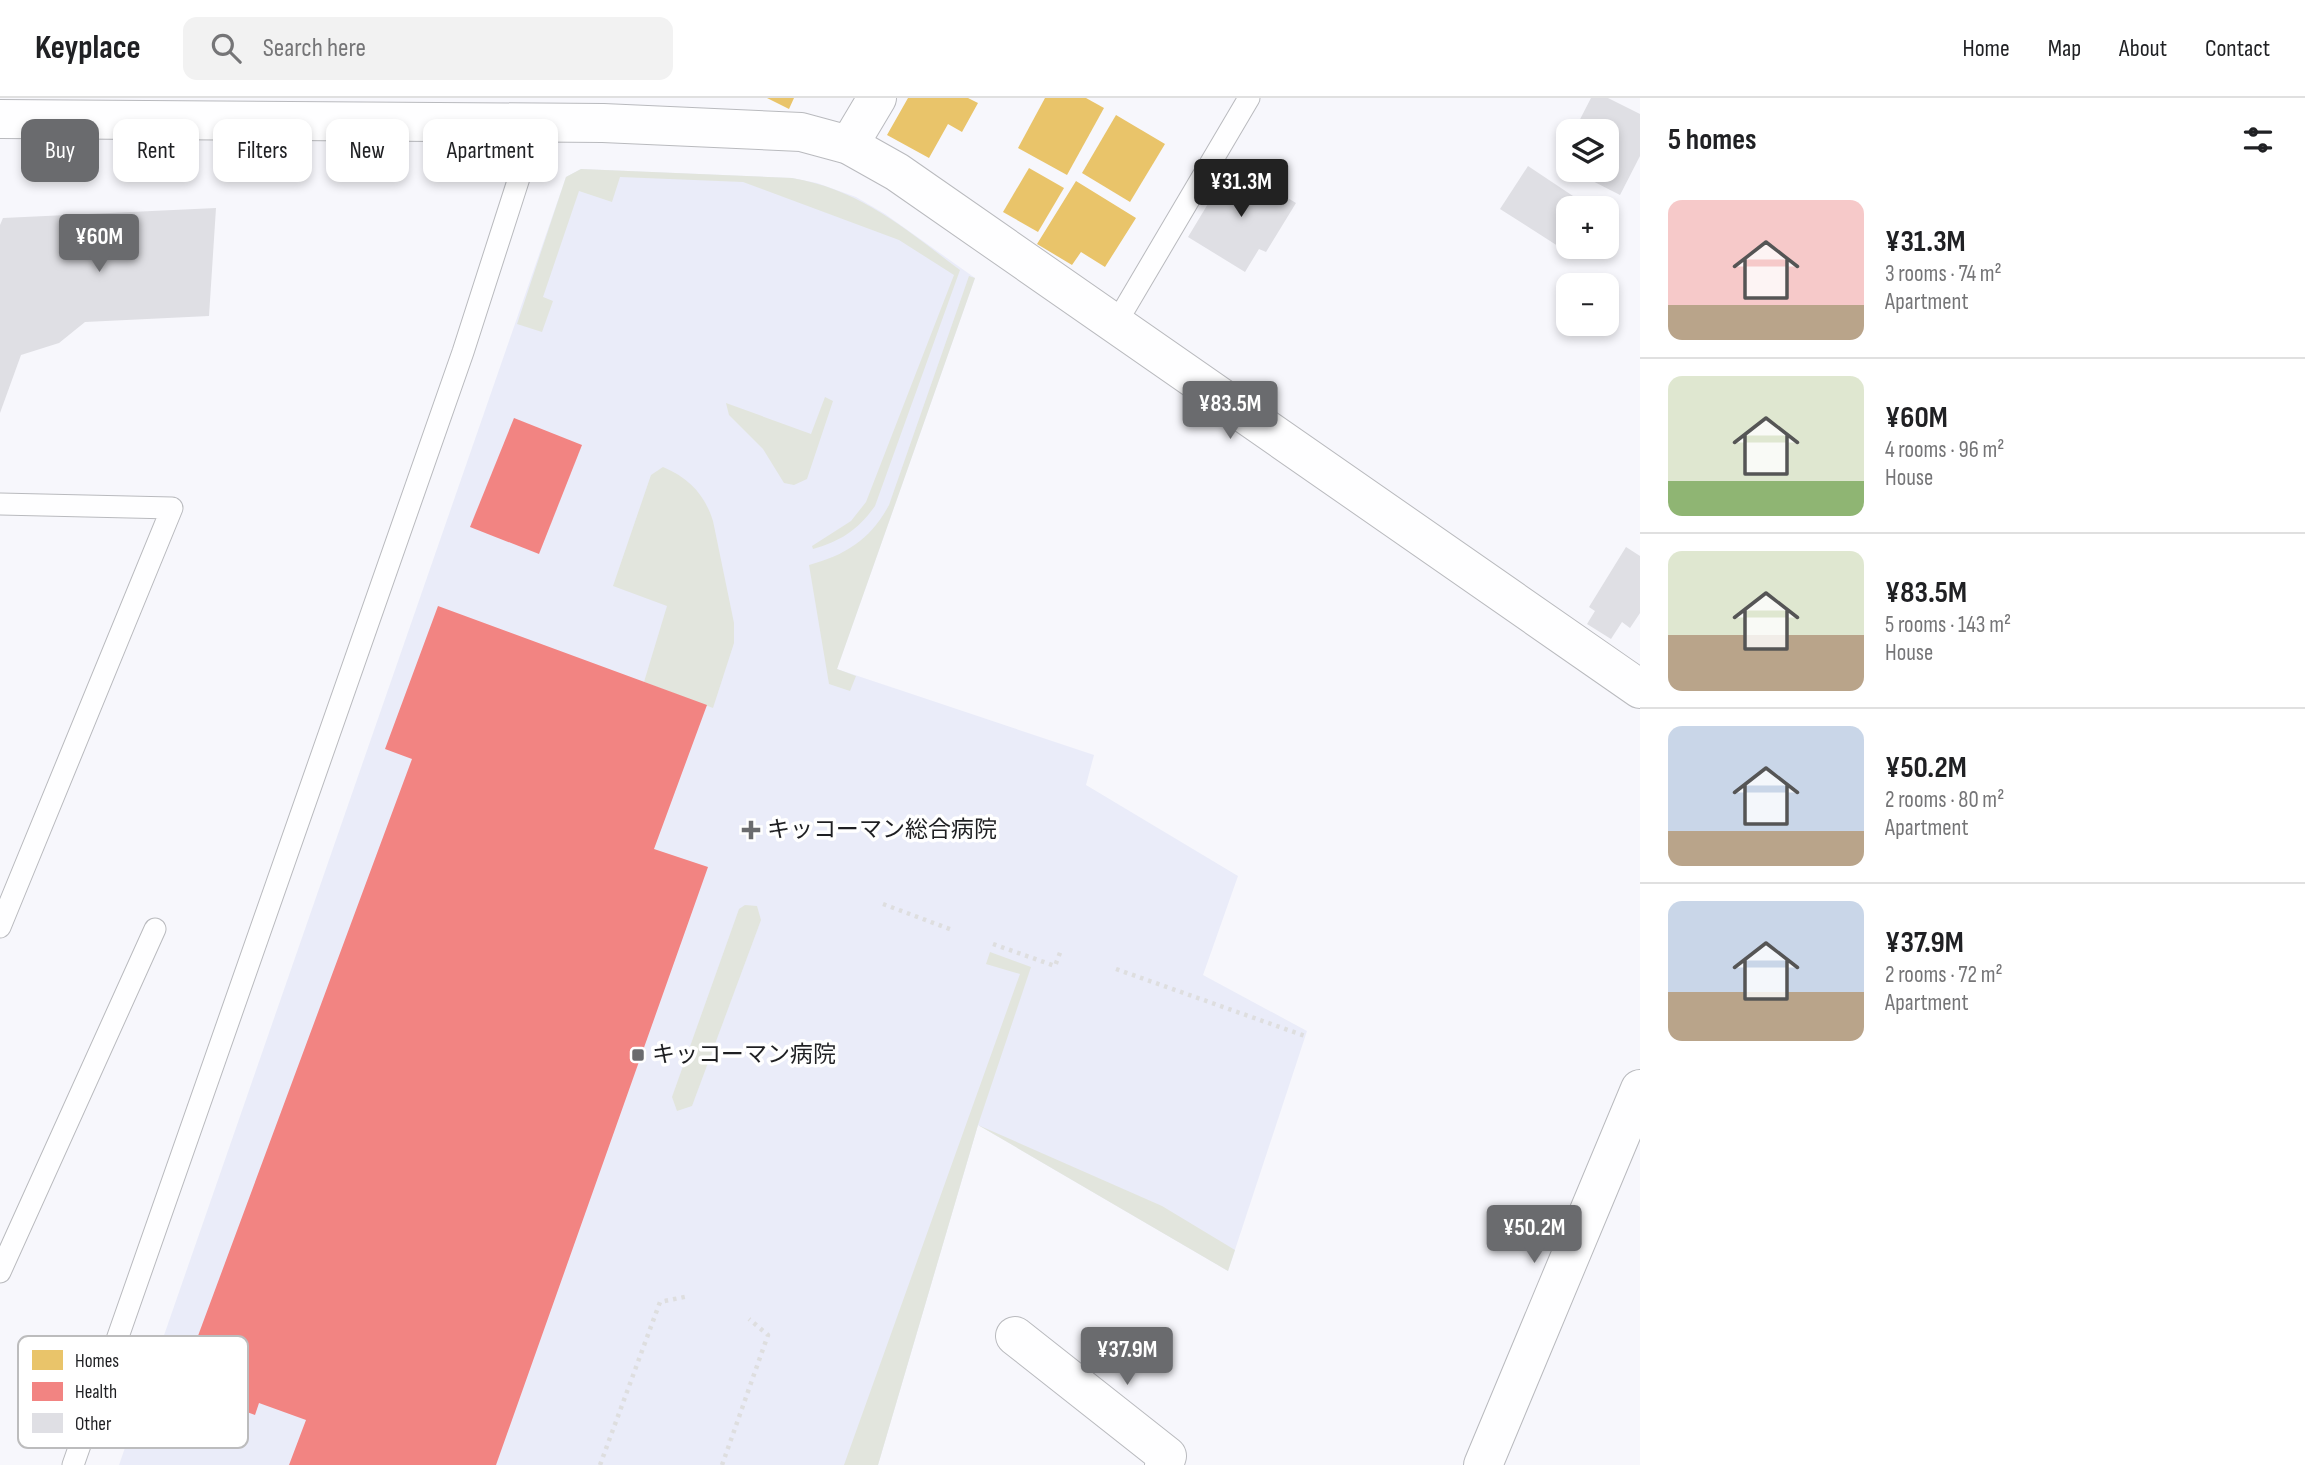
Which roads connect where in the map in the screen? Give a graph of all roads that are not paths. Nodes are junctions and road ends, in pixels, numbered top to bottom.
1 (877, 98) edge
2 (1249, 98) edge
3 (324, 109) edge
4 (609, 110) edge
5 (488, 119) edge
6 (555, 119) edge
7 (1, 122) edge
8 (849, 145) junction
9 (518, 182) edge
10 (1115, 325) junction
11 (0, 504) edge
12 (1640, 689) edge
13 (0, 927) edge
14 (155, 929) dead end
15 (1640, 1089) edge
16 (0, 1272) edge
17 (118, 1336) edge
18 (1014, 1336) dead end
19 (79, 1448) edge
20 (73, 1465) edge
21 (1164, 1465) edge
22 (1483, 1465) edge

1 - 8 street
2 - 10 lane
3 - 5 street
3 - 7 street
4 - 6 street
4 - 8 street
8 - 10 street
9 - 17 lane
10 - 12 street
11 - 13 lane
14 - 16 lane
15 - 22 street
18 - 21 street
19 - 20 lane

